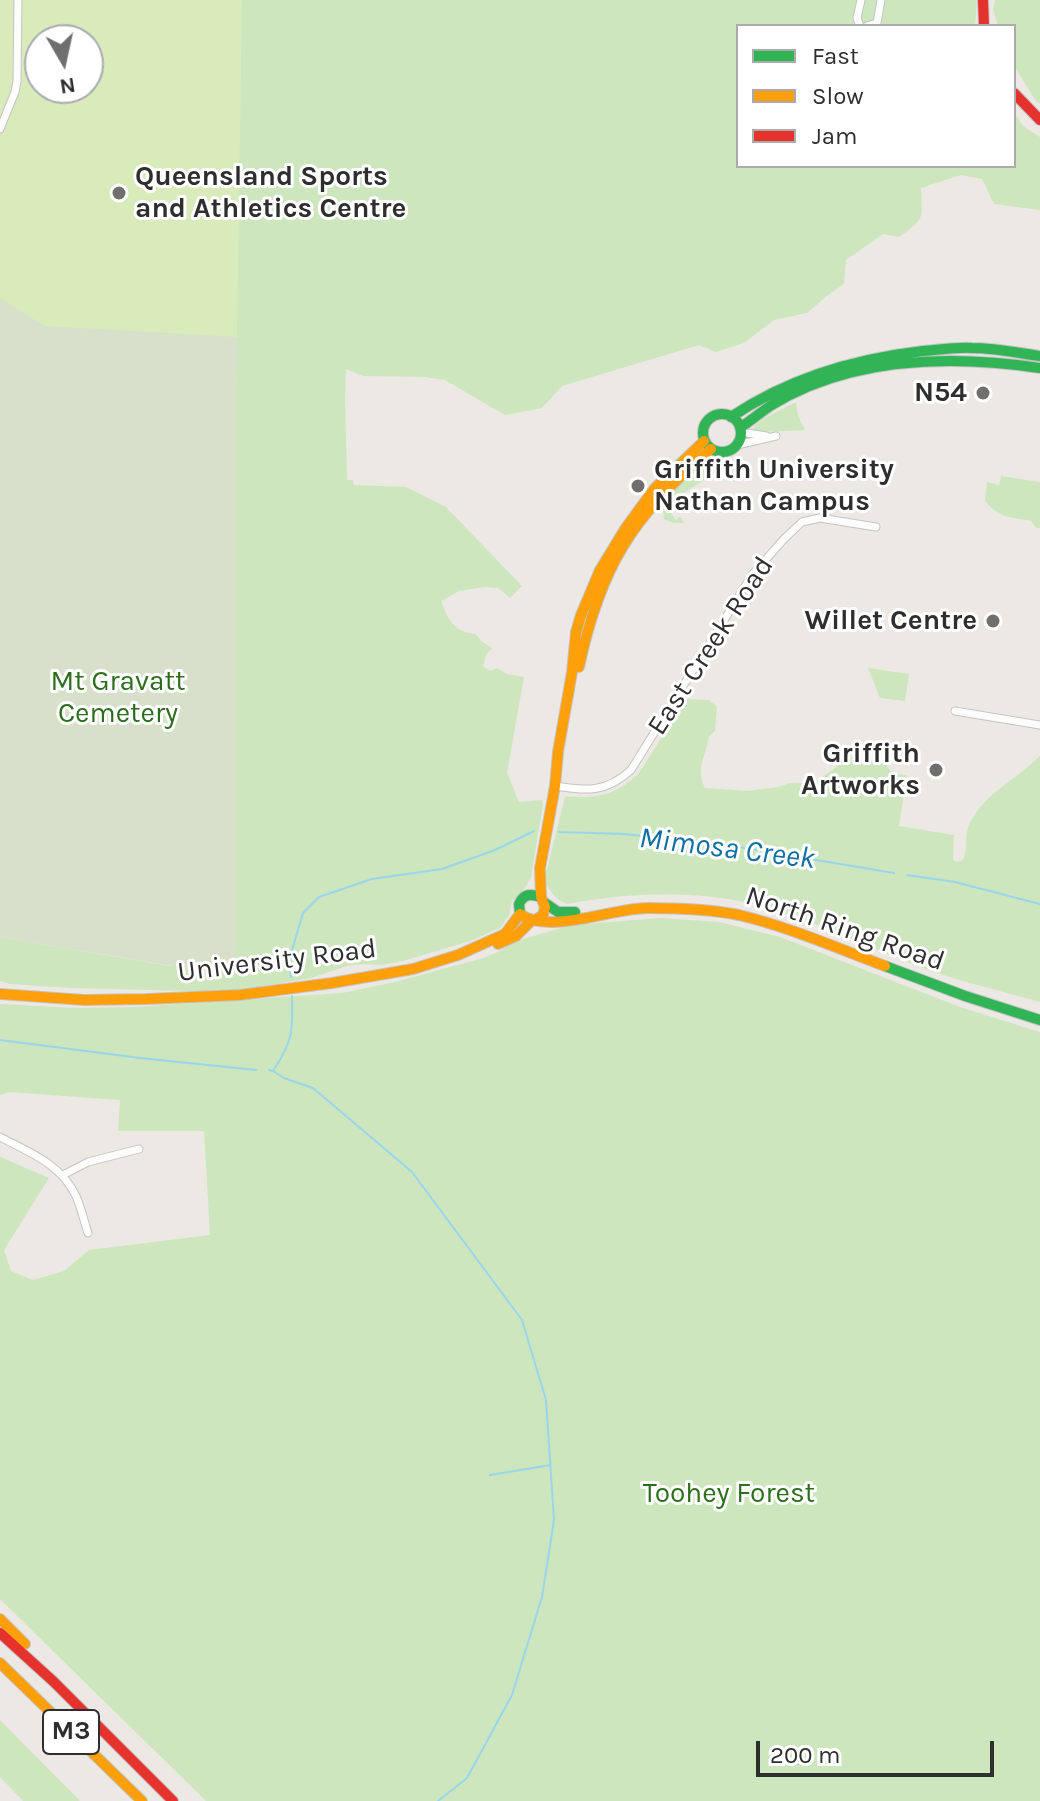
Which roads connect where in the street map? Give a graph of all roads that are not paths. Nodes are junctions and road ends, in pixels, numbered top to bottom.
1 (18, 0) edge
2 (861, 0) edge
3 (881, 0) edge
4 (983, 0) edge
5 (859, 24) edge
6 (876, 24) edge
7 (984, 24) edge
8 (1016, 95) edge
9 (1040, 120) edge
10 (0, 129) edge
11 (1040, 356) edge
12 (1040, 368) edge
13 (731, 417) junction
14 (740, 430) junction
15 (708, 445) junction
16 (737, 445) junction
17 (876, 527) dead end
18 (955, 711) dead end
19 (1040, 725) edge
20 (555, 786) junction
21 (540, 868) junction
22 (527, 895) junction
23 (543, 900) junction
24 (520, 914) junction
25 (533, 920) junction
26 (458, 955) junction
27 (0, 992) edge
28 (1040, 1012) edge
29 (1040, 1020) edge
30 (0, 1137) edge
31 (139, 1149) dead end
32 (63, 1175) junction
33 (88, 1233) dead end
34 (0, 1619) edge
35 (0, 1633) edge
36 (0, 1663) edge
37 (54, 1682) junction
38 (142, 1801) edge
39 (173, 1801) edge

1 - 10 street
2 - 5 street
3 - 6 street
4 - 7 main road
8 - 9 main road
11 - 13 main road
12 - 14 main road
13 - 14 main road
13 - 15 main road
14 - 16 main road
14 - 16 street
15 - 16 main road
15 - 20 main road
15 - 20 main road
17 - 20 street, East Creek Road
18 - 19 street
20 - 21 main road
21 - 22 main road
21 - 23 main road
22 - 23 main road
22 - 24 main road
23 - 25 main road
23 - 28 main road, North Ring Road
24 - 25 main road
24 - 26 main road, University Road
25 - 26 main road
25 - 29 main road, North Ring Road
26 - 27 main road, University Road
30 - 32 street
31 - 32 street
32 - 33 street
34 - 37 main road
35 - 37 main road, M3
36 - 38 main road, M3
37 - 39 main road, M3

